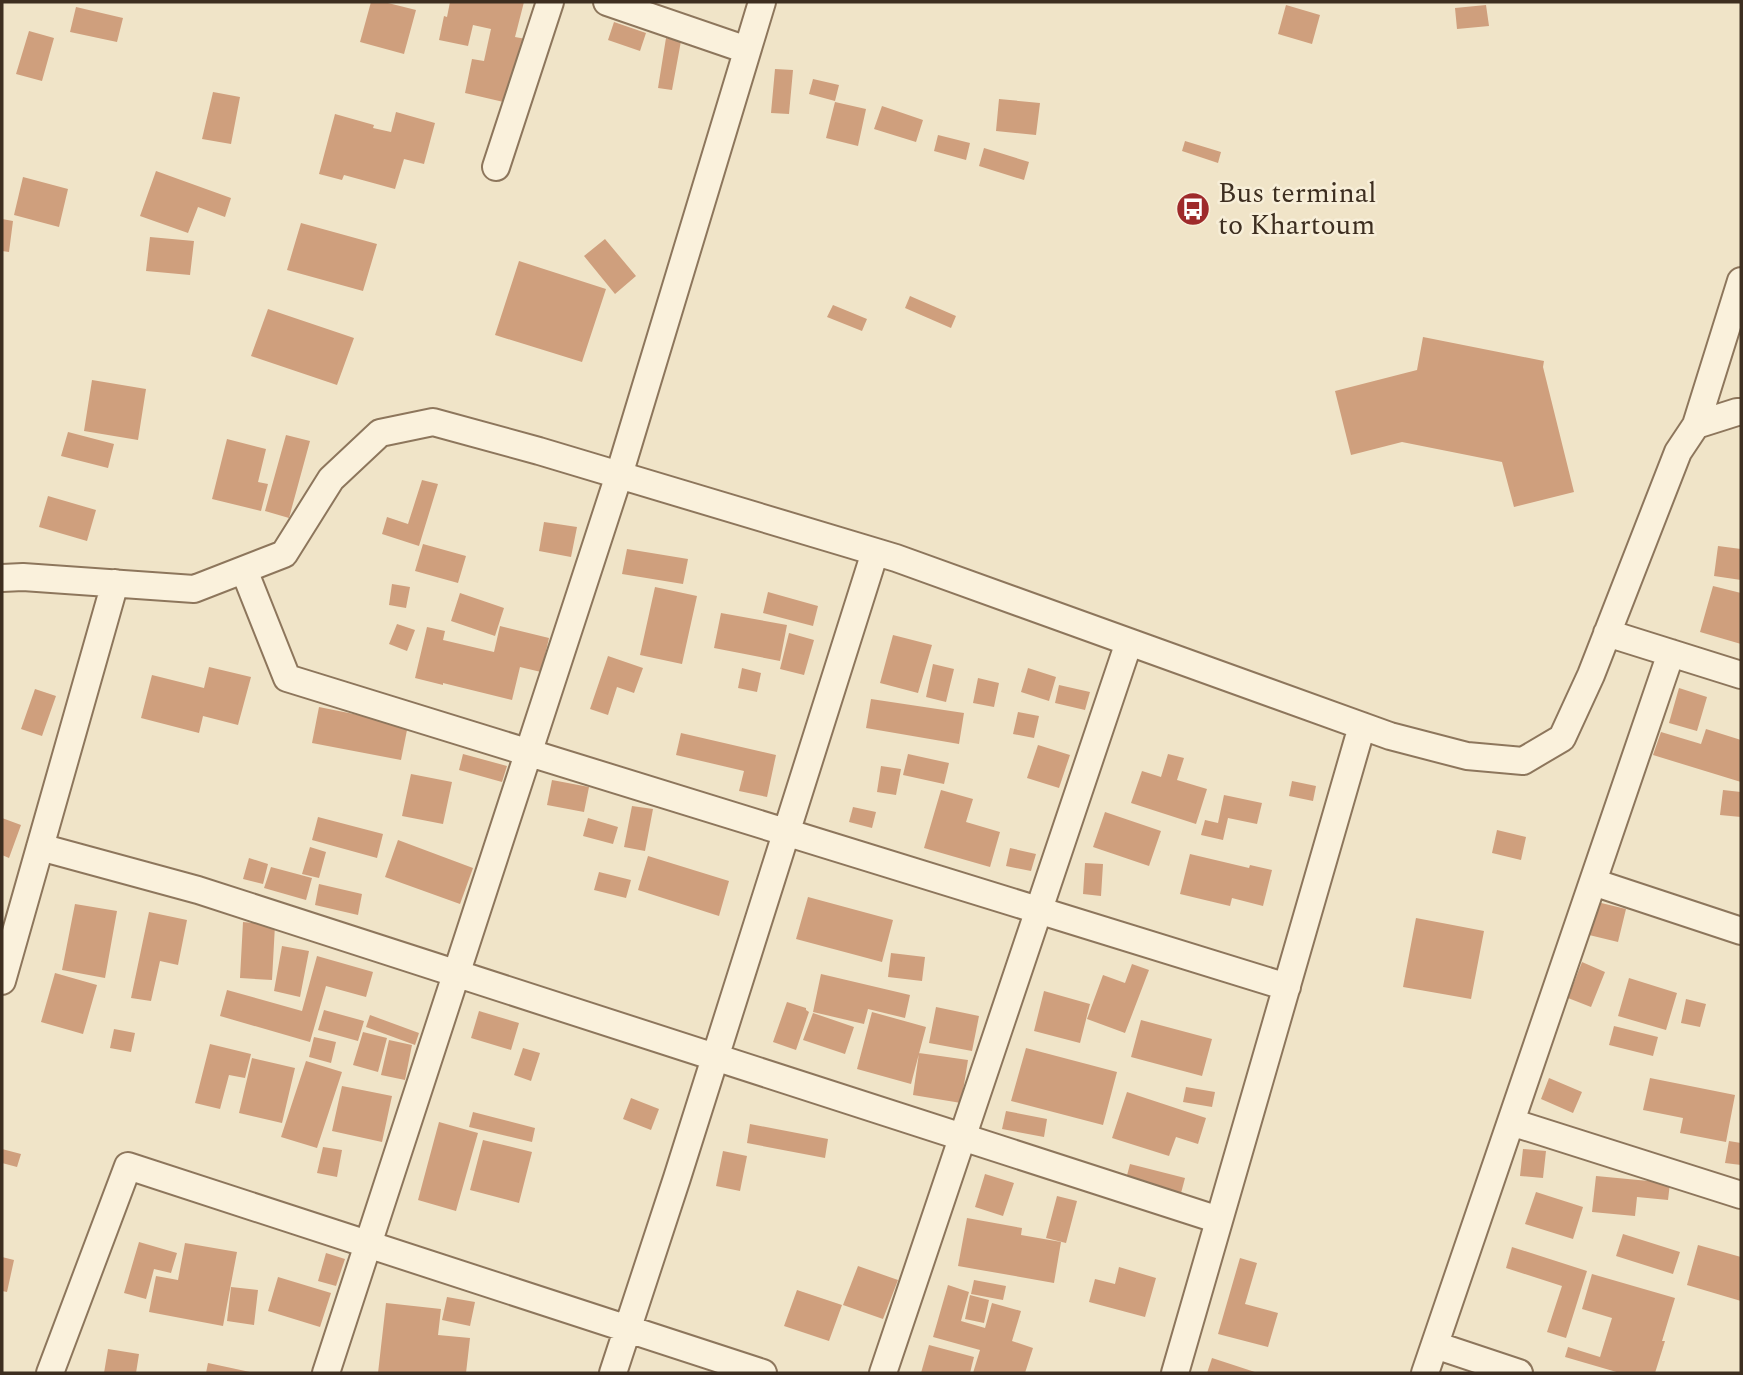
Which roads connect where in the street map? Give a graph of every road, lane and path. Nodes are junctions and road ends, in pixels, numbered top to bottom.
1 (550, 2) edge
2 (607, 2) edge
3 (762, 2) edge
4 (747, 50) junction
5 (496, 167) dead end
6 (1741, 281) edge
7 (1741, 412) edge
8 (1696, 425) junction
9 (619, 475) junction
10 (875, 552) junction
11 (244, 570) junction
12 (2, 578) edge
13 (115, 583) junction
14 (1607, 633) junction
15 (1129, 642) junction
16 (1671, 653) junction
17 (1741, 675) edge
18 (1362, 726) junction
19 (528, 753) junction
20 (786, 832) junction
21 (40, 847) junction
22 (1593, 882) junction
23 (1039, 910) junction
24 (1741, 931) edge
25 (456, 974) junction
26 (2, 981) edge
27 (1287, 987) junction
28 (715, 1056) junction
29 (1511, 1122) junction
30 (963, 1137) junction
31 (1741, 1195) edge
32 (1219, 1220) junction
33 (369, 1244) junction
34 (628, 1329) junction
35 (1435, 1345) junction
36 (50, 1373) edge
37 (326, 1373) edge
38 (613, 1373) edge
39 (763, 1373) edge
40 (883, 1373) edge
41 (1175, 1373) edge
42 (1425, 1373) edge
43 (1519, 1373) edge

1 - 5 street
2 - 4 street
3 - 4 street
4 - 9 street
6 - 8 street
7 - 8 street
8 - 14 street
9 - 10 street
9 - 11 street
9 - 19 street
10 - 15 street
10 - 20 street
11 - 13 street
11 - 19 street
12 - 13 street
13 - 21 street
14 - 16 street
14 - 18 street
15 - 18 street
15 - 23 street
16 - 17 street
16 - 22 street
18 - 27 street
19 - 20 street
19 - 25 street
20 - 23 street
20 - 28 street
21 - 25 street
21 - 26 street
22 - 24 street
22 - 29 street
23 - 27 street
23 - 30 street
25 - 28 street
25 - 33 street
27 - 32 street
28 - 30 street
28 - 34 street
29 - 31 street
29 - 35 street
30 - 32 street
30 - 40 street
32 - 41 street
33 - 34 street
33 - 36 street
33 - 37 street
34 - 38 street
34 - 39 street
35 - 42 street
35 - 43 street

